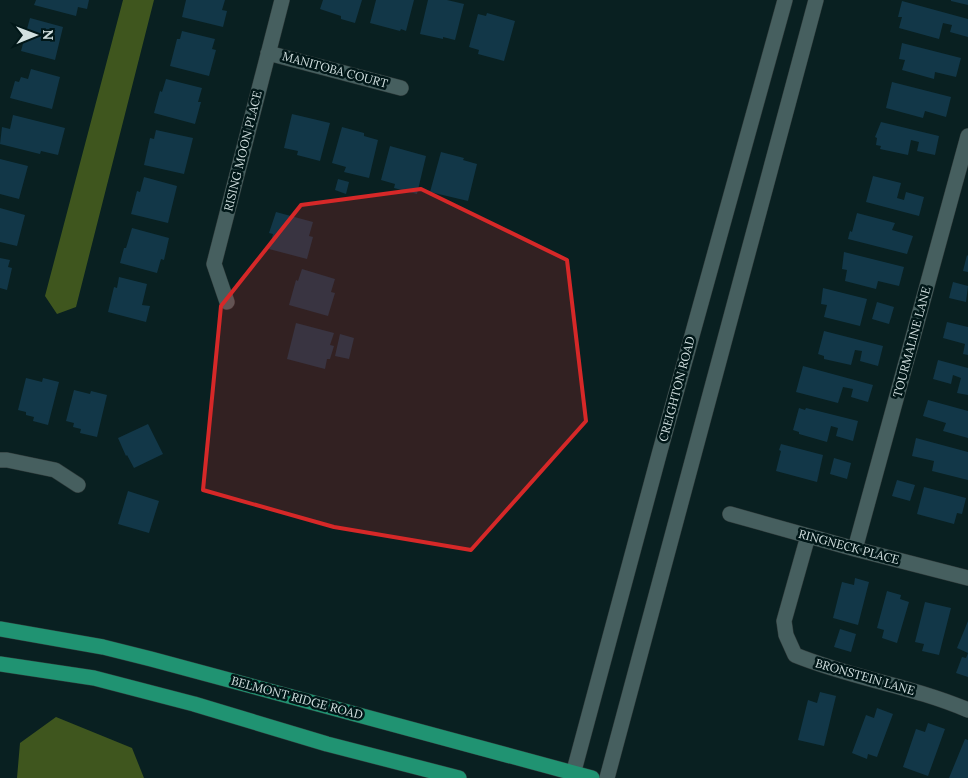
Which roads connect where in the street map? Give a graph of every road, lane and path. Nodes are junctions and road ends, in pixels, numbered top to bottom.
1 (282, 0) edge
2 (785, 0) edge
3 (816, 0) edge
4 (268, 53) junction
5 (401, 88) dead end
6 (968, 136) edge
7 (226, 302) dead end
8 (0, 460) edge
9 (78, 485) dead end
10 (730, 514) dead end
11 (808, 536) junction
12 (855, 549) junction
13 (968, 578) edge
14 (0, 629) edge
15 (0, 664) edge
16 (968, 710) edge
17 (573, 776) edge
18 (459, 778) edge
19 (592, 778) edge
20 (607, 778) edge

1 - 4 street, RISING MOON PLACE
2 - 17 street, CREIGHTON ROAD
3 - 20 street
4 - 5 street, MANITOBA COURT
4 - 7 street, RISING MOON PLACE
6 - 12 street, TOURMALINE LANE
8 - 9 street
10 - 11 street, RINGNECK PLACE
11 - 12 street, RINGNECK PLACE
11 - 16 street, BRONSTEIN LANE
12 - 13 street, RINGNECK PLACE
14 - 17 main road, BELMONT RIDGE ROAD
15 - 18 main road
17 - 19 main road, BELMONT RIDGE ROAD

